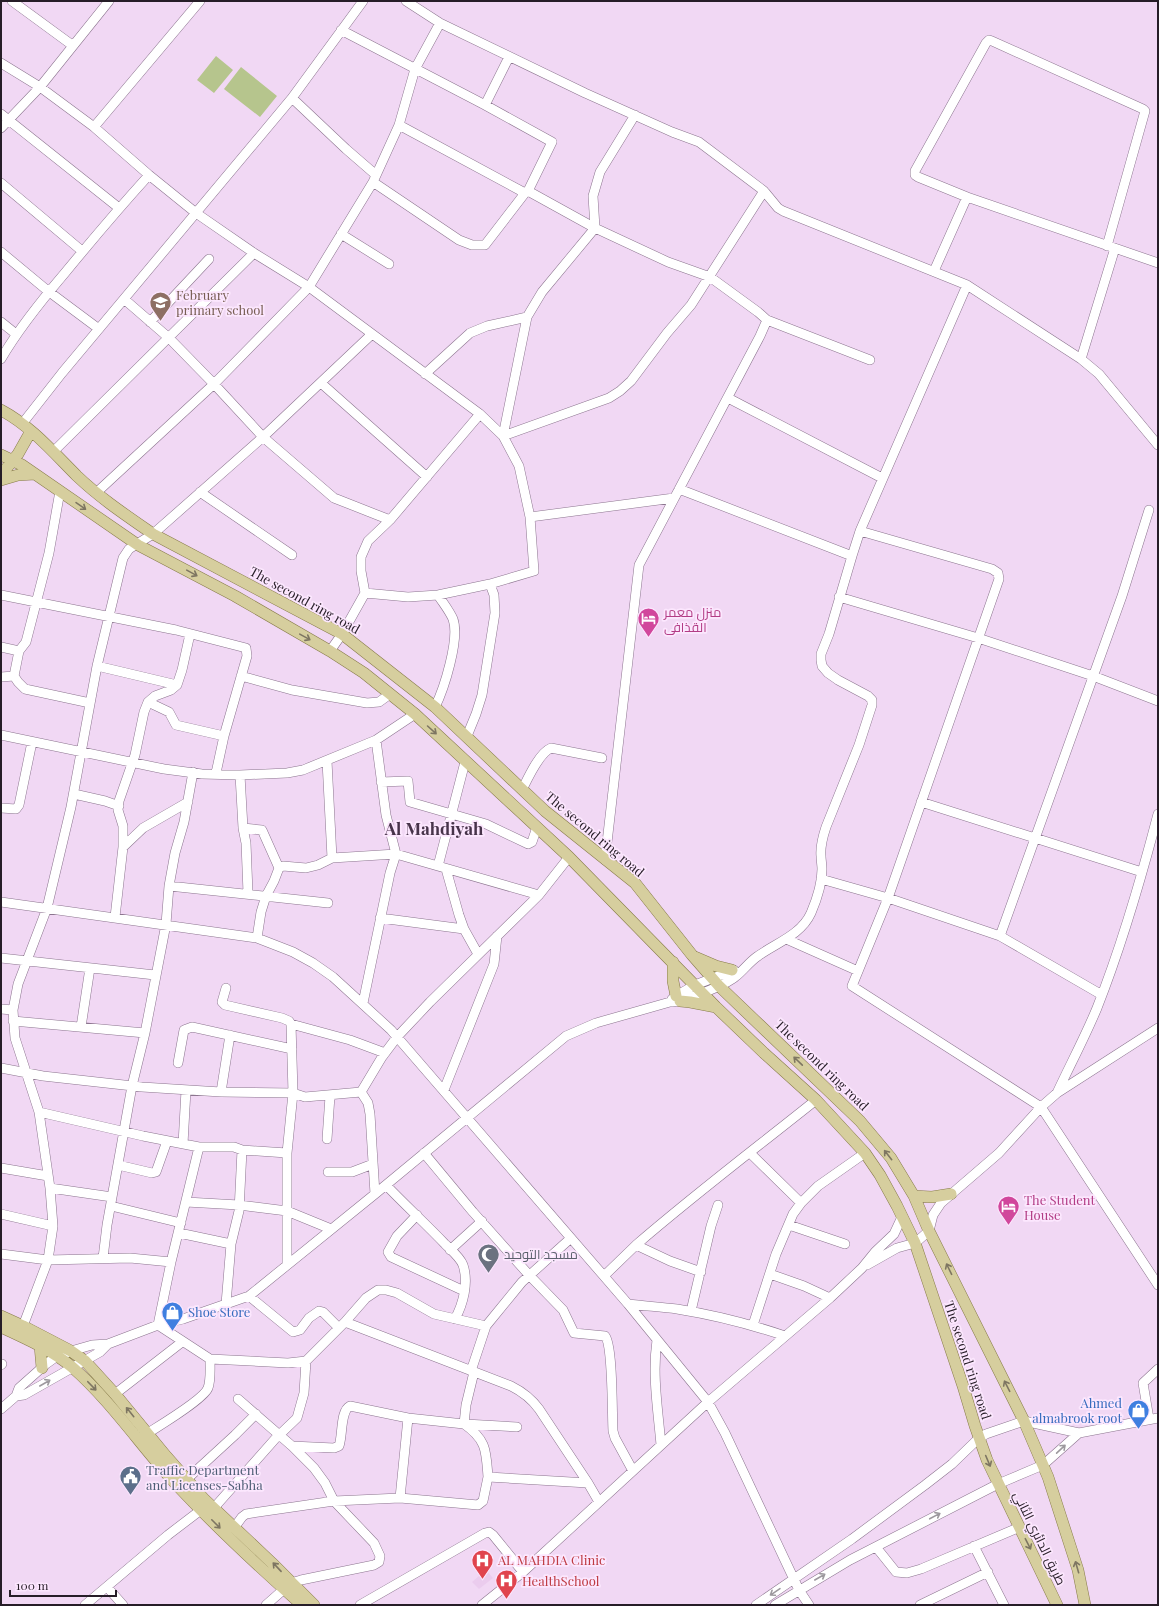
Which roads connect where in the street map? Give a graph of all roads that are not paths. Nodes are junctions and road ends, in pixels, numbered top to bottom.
1 (12, 1) edge
2 (109, 1) edge
3 (200, 1) edge
4 (363, 1) edge
5 (406, 1) edge
6 (440, 23) junction
7 (341, 30) junction
8 (72, 45) junction
9 (508, 57) junction
10 (1, 63) edge
11 (415, 69) junction
12 (40, 87) junction
13 (292, 98) junction
14 (485, 105) junction
15 (1, 114) edge
16 (635, 115) junction
17 (9, 120) junction
18 (399, 125) junction
19 (94, 127) junction
20 (1, 128) edge
21 (149, 175) junction
22 (374, 178) junction
23 (1, 183) edge
24 (764, 191) junction
25 (527, 192) junction
26 (967, 197) junction
27 (119, 208) junction
28 (196, 213) junction
29 (595, 228) junction
30 (341, 234) junction
31 (1111, 247) junction
32 (1, 252) edge
33 (82, 252) junction
34 (254, 253) junction
35 (209, 259) dead end
36 (1158, 263) edge
37 (389, 264) dead end
38 (934, 271) junction
39 (710, 277) junction
40 (967, 285) junction
41 (309, 287) junction
42 (48, 291) junction
43 (124, 299) junction
44 (527, 317) junction
45 (766, 320) junction
46 (1, 322) edge
47 (150, 322) junction
48 (99, 329) junction
49 (16, 334) junction
50 (372, 334) junction
51 (169, 338) junction
52 (1, 359) edge
53 (1081, 359) junction
54 (870, 360) dead end
55 (425, 374) junction
56 (321, 382) junction
57 (214, 384) junction
58 (728, 398) junction
59 (1, 410) edge
60 (480, 414) junction
61 (22, 424) junction
62 (31, 431) junction
63 (504, 436) junction
64 (263, 437) junction
65 (1158, 445) edge
66 (54, 451) junction
67 (1, 455) edge
68 (13, 461) junction
69 (35, 474) junction
70 (1, 475) edge
71 (427, 477) junction
72 (882, 478) junction
73 (1, 480) edge
74 (679, 489) junction
75 (60, 491) junction
76 (200, 492) junction
77 (96, 493) junction
78 (674, 498) junction
79 (1149, 510) dead end
80 (530, 516) junction
81 (390, 520) junction
82 (860, 531) junction
83 (153, 534) junction
84 (138, 545) junction
85 (292, 555) dead end
86 (852, 556) junction
87 (490, 584) junction
88 (365, 593) junction
89 (1, 595) edge
90 (438, 595) junction
91 (839, 597) junction
92 (37, 603) junction
93 (110, 617) junction
94 (190, 634) junction
95 (342, 634) junction
96 (978, 638) junction
97 (1, 647) edge
98 (19, 651) junction
99 (330, 651) junction
100 (97, 666) junction
101 (14, 676) junction
102 (241, 676) junction
103 (1093, 676) junction
104 (1, 677) edge
105 (177, 685) junction
106 (390, 694) junction
107 (1158, 701) edge
108 (148, 702) junction
109 (90, 703) junction
110 (435, 707) junction
111 (415, 714) junction
112 (1, 735) edge
113 (224, 736) junction
114 (467, 736) junction
115 (376, 740) junction
116 (32, 742) junction
117 (81, 752) junction
118 (602, 758) dead end
119 (328, 761) junction
120 (465, 762) junction
121 (132, 763) junction
122 (193, 772) junction
123 (216, 773) junction
124 (240, 775) junction
125 (381, 782) junction
126 (522, 790) junction
127 (74, 794) junction
128 (188, 802) junction
129 (921, 802) junction
130 (118, 806) junction
131 (1, 808) edge
132 (452, 814) junction
133 (1158, 814) edge
134 (537, 827) junction
135 (243, 828) junction
136 (1035, 837) junction
137 (123, 848) junction
138 (396, 854) junction
139 (332, 858) junction
140 (569, 858) junction
141 (605, 860) junction
142 (279, 868) junction
143 (442, 868) junction
144 (1142, 872) junction
145 (821, 879) junction
146 (169, 886) junction
147 (248, 893) junction
148 (539, 895) junction
149 (266, 896) junction
150 (888, 898) junction
151 (1, 902) edge
152 (328, 903) dead end
153 (47, 908) junction
154 (115, 917) junction
155 (380, 918) junction
156 (166, 924) junction
157 (464, 930) junction
158 (497, 936) junction
159 (1000, 936) junction
160 (257, 938) junction
161 (786, 939) junction
162 (478, 954) junction
163 (692, 955) junction
164 (1, 958) edge
165 (27, 960) junction
166 (673, 962) junction
167 (745, 967) junction
168 (90, 968) junction
169 (732, 970) junction
170 (858, 970) junction
171 (156, 975) junction
172 (716, 982) junction
173 (226, 988) dead end
174 (699, 988) junction
175 (1102, 995) junction
176 (675, 1000) junction
177 (363, 1004) junction
178 (716, 1007) junction
179 (1, 1008) edge
180 (13, 1010) junction
181 (13, 1021) junction
182 (291, 1024) junction
183 (81, 1027) junction
184 (1158, 1028) edge
185 (145, 1033) junction
186 (230, 1035) junction
187 (397, 1037) junction
188 (292, 1049) junction
189 (385, 1053) junction
190 (178, 1063) dead end
191 (1, 1068) edge
192 (26, 1072) junction
193 (132, 1086) junction
194 (186, 1090) junction
195 (444, 1090) junction
196 (221, 1092) junction
197 (362, 1092) junction
198 (293, 1093) junction
199 (1057, 1093) junction
200 (330, 1096) junction
201 (816, 1100) junction
202 (1041, 1107) junction
203 (39, 1112) junction
204 (468, 1117) junction
205 (125, 1132) junction
206 (327, 1139) dead end
207 (167, 1141) junction
208 (183, 1144) junction
209 (199, 1147) junction
210 (242, 1150) junction
211 (287, 1153) junction
212 (424, 1153) junction
213 (750, 1153) junction
214 (865, 1153) junction
215 (373, 1164) junction
216 (118, 1165) junction
217 (1, 1168) edge
218 (328, 1172) dead end
219 (48, 1176) junction
220 (386, 1185) junction
221 (50, 1188) junction
222 (375, 1194) junction
223 (951, 1194) junction
224 (914, 1196) junction
225 (111, 1202) junction
226 (186, 1202) junction
227 (801, 1203) junction
228 (239, 1205) junction
229 (718, 1205) dead end
230 (287, 1211) junction
231 (1, 1214) edge
232 (417, 1215) junction
233 (902, 1217) junction
234 (482, 1221) junction
235 (181, 1223) junction
236 (789, 1225) junction
237 (53, 1226) junction
238 (331, 1229) junction
239 (929, 1231) junction
240 (179, 1233) junction
241 (571, 1238) junction
242 (914, 1243) junction
243 (231, 1244) junction
244 (845, 1244) dead end
245 (636, 1245) junction
246 (450, 1250) junction
247 (1, 1254) edge
248 (103, 1258) junction
249 (48, 1260) junction
250 (171, 1262) junction
251 (287, 1265) junction
252 (862, 1268) junction
253 (701, 1272) junction
254 (770, 1274) junction
255 (529, 1275) junction
256 (604, 1276) junction
257 (1158, 1285) edge
258 (464, 1291) junction
259 (249, 1296) junction
260 (830, 1298) junction
261 (226, 1304) junction
262 (628, 1304) junction
263 (691, 1311) junction
264 (1, 1316) edge
265 (455, 1319) junction
266 (158, 1325) junction
267 (342, 1325) junction
268 (753, 1325) junction
269 (23, 1326) junction
270 (486, 1326) junction
271 (1, 1327) edge
272 (785, 1336) junction
273 (657, 1340) junction
274 (182, 1342) junction
275 (108, 1344) junction
276 (40, 1346) junction
277 (71, 1351) junction
278 (57, 1357) junction
279 (210, 1359) junction
280 (85, 1361) junction
281 (306, 1361) junction
282 (73, 1367) junction
283 (42, 1368) junction
284 (1158, 1369) edge
285 (472, 1371) junction
286 (115, 1394) junction
287 (16, 1396) junction
288 (238, 1399) dead end
289 (708, 1402) junction
290 (1, 1408) edge
291 (256, 1414) junction
292 (408, 1418) junction
293 (1154, 1419) edge
294 (1024, 1421) junction
295 (464, 1424) junction
296 (517, 1428) dead end
297 (1079, 1433) junction
298 (148, 1434) junction
299 (279, 1435) junction
300 (979, 1438) junction
301 (661, 1445) junction
302 (292, 1446) junction
303 (1043, 1465) junction
304 (633, 1470) junction
305 (488, 1477) junction
306 (187, 1479) junction
307 (588, 1482) junction
308 (998, 1484) junction
309 (400, 1498) junction
310 (334, 1500) junction
311 (599, 1502) junction
312 (208, 1508) junction
313 (1020, 1527) junction
314 (234, 1528) junction
315 (974, 1546) junction
316 (876, 1547) junction
317 (522, 1572) junction
318 (988, 1572) junction
319 (794, 1580) junction
320 (107, 1586) junction
321 (288, 1586) junction
322 (799, 1590) junction
323 (85, 1605) edge
324 (124, 1605) edge
325 (266, 1605) edge
326 (302, 1605) edge
327 (314, 1605) edge
328 (360, 1605) edge
329 (482, 1605) edge
330 (756, 1605) edge
331 (775, 1605) edge
332 (809, 1605) edge
333 (920, 1605) edge
334 (1004, 1605) edge
335 (1056, 1605) edge
336 (1085, 1605) edge

1 - 8 street
2 - 8 street
3 - 19 street
4 - 7 street
5 - 6 street
6 - 9 street
6 - 11 street
7 - 11 street
7 - 13 street
8 - 12 street
9 - 14 street
9 - 16 street
10 - 12 street
11 - 14 street
11 - 18 street
12 - 17 street
12 - 19 street
13 - 22 street
13 - 28 street
14 - 25 street
15 - 17 street
16 - 24 street
16 - 29 street
17 - 20 street
17 - 27 street
18 - 22 street
18 - 25 street
19 - 21 street
21 - 27 street
21 - 28 street
22 - 25 street
22 - 30 street
23 - 33 street
24 - 38 street
24 - 39 street
25 - 29 street
26 - 31 street
26 - 31 street
26 - 38 street
27 - 33 street
28 - 34 street
28 - 43 street
29 - 39 street
29 - 44 street
30 - 37 street
30 - 41 street
31 - 36 street
31 - 53 street
32 - 42 street
33 - 42 street
34 - 41 street
34 - 51 street
35 - 47 street
38 - 40 street
39 - 45 street
39 - 63 street
40 - 53 street
40 - 72 street
41 - 50 street
41 - 57 street
42 - 48 street
42 - 49 street
43 - 47 street
43 - 48 street
44 - 55 street
44 - 63 street
45 - 54 street
45 - 58 street
46 - 49 street
47 - 51 street
48 - 61 street
49 - 52 street
50 - 55 street
50 - 56 street
51 - 57 street
51 - 66 street
53 - 65 street
55 - 60 street
56 - 64 street
56 - 71 street
57 - 64 street
57 - 77 street
58 - 72 street
58 - 74 street
59 - 61 main road, The second ring road
60 - 63 street
60 - 71 street
61 - 62 main road, The second ring road
62 - 66 main road, The second ring road
62 - 68 main road
63 - 80 street
64 - 76 street
64 - 81 street
66 - 77 main road, The second ring road
67 - 68 main road, The second ring road
68 - 69 main road, The second ring road
68 - 70 main road
69 - 73 main road
69 - 75 main road, The second ring road
71 - 81 street
72 - 82 street
74 - 78 street
74 - 86 street
75 -> 84 main road, The second ring road
75 - 92 street
76 - 83 street
76 - 85 street
77 - 83 main road, The second ring road
78 - 80 street
78 - 141 street
79 - 103 street
80 - 87 street
81 - 88 street
82 - 86 street
82 - 96 street
83 - 84 street
83 - 95 main road, The second ring road
84 - 93 street
84 -> 99 main road, The second ring road
86 - 91 street
87 - 90 street
87 - 114 street
88 - 90 street
88 - 95 street
89 - 92 street
90 - 110 street
91 - 96 street
91 - 145 street
92 - 93 street
92 - 98 street
93 - 94 street
93 - 100 street
94 - 102 street
94 - 105 street
95 - 99 street
95 - 110 main road, The second ring road
96 - 103 street
96 - 129 street
97 - 98 street
98 - 101 street
99 - 106 main road, The second ring road
100 - 105 street
100 - 109 street
101 - 104 street
101 - 109 street
102 - 106 street
102 - 113 street
103 - 107 street
103 - 136 street
105 - 108 street
106 - 111 main road, The second ring road
108 - 113 street
108 - 121 street
109 - 117 street
110 - 114 main road, The second ring road
111 - 115 street
111 -> 120 main road, The second ring road
112 - 116 street
113 - 123 street
114 - 126 main road, The second ring road
115 - 119 street
115 - 125 street
116 - 117 street
116 - 131 street
117 - 121 street
117 - 127 street
118 - 126 street
119 - 124 street
119 - 139 street
120 - 132 street
120 - 134 main road, The second ring road
121 - 122 street
121 - 130 street
122 - 123 street
122 - 128 street
123 - 124 street
124 - 135 street
125 - 132 street
125 - 138 street
126 - 141 main road, The second ring road
127 - 130 street
127 - 153 street
128 - 137 street
128 - 146 street
129 - 136 street
129 - 150 street
130 - 137 street
132 - 134 street
132 - 143 street
133 - 144 street
134 - 140 main road, The second ring road
135 - 142 street
135 - 147 street
136 - 144 street
136 - 159 street
137 - 154 street
138 - 139 street
138 - 143 street
138 - 155 street
139 - 142 street
140 - 148 street
140 - 166 main road, The second ring road
141 - 163 main road, The second ring road
142 - 149 street
143 - 148 street
143 - 157 street
144 - 175 street
145 - 150 street
145 - 161 street
146 - 147 street
146 - 156 street
147 - 149 street
148 - 158 street
149 - 152 street
149 - 160 street
150 - 159 street
150 - 170 street
151 - 153 street
153 - 154 street
153 - 165 street
154 - 156 street
155 - 157 street
155 - 177 street
156 - 160 street
156 - 171 street
157 - 162 street
158 - 162 street
158 - 195 street
159 - 175 street
160 - 177 street
161 - 167 street
161 - 170 street
162 - 187 street
163 - 169 main road
163 - 172 main road, The second ring road
164 - 165 street
165 - 168 street
165 - 180 street
166 - 174 main road, The second ring road
166 - 176 main road
167 - 169 street
167 - 172 street
168 - 171 street
168 - 183 street
169 - 172 street
170 - 202 street
171 - 185 street
172 - 174 street
224 -> 172 main road, The second ring road
173 - 182 street
174 - 176 street
174 - 178 main road, The second ring road
175 - 199 street
176 - 178 main road
176 - 204 street
177 - 187 street
178 - 201 main road, The second ring road
179 - 180 street
180 - 181 street
181 - 183 street
181 - 192 street
182 - 188 street
182 - 189 street
183 - 185 street
184 - 199 street
185 - 193 street
186 - 188 street
186 - 190 street
186 - 196 street
187 - 189 street
187 - 195 street
188 - 198 street
189 - 197 street
191 - 192 street
192 - 193 street
192 - 203 street
193 - 194 street
193 - 205 street
194 - 196 street
194 - 208 street
195 - 204 street
196 - 198 street
197 - 200 street
197 - 215 street
198 - 200 street
198 - 211 street
199 - 202 street
200 - 206 street
201 - 213 street
201 - 214 main road, The second ring road
202 - 223 street
202 - 257 street
203 - 205 street
203 - 219 street
204 - 212 street
204 - 241 street
205 - 207 street
205 - 216 street
207 - 208 street
207 - 216 street
208 - 209 street
209 - 210 street
209 - 226 street
210 - 211 street
210 - 228 street
211 - 230 street
212 - 220 street
212 - 234 street
213 - 227 street
213 - 245 street
214 - 227 street
214 - 233 main road, The second ring road
215 - 218 street
215 - 222 street
216 - 225 street
217 - 219 street
219 - 221 street
220 - 222 street
220 - 232 street
221 - 225 street
221 - 237 street
222 - 238 street
223 - 224 main road
223 - 239 street
224 - 239 main road, The second ring road
225 - 235 street
225 - 248 street
226 - 228 street
226 - 235 street
227 - 236 street
228 - 230 street
228 - 243 street
229 - 253 street
230 - 238 street
230 - 251 street
231 - 237 street
232 - 246 street
232 - 258 street
233 - 242 main road, The second ring road
233 - 252 street
234 - 246 street
234 - 255 street
235 - 240 street
236 - 244 street
236 - 254 street
237 - 249 street
238 - 251 street
239 - 242 street
294 -> 239 main road, The second ring road
240 - 243 street
240 - 250 street
241 - 255 street
241 - 256 street
242 - 252 street
242 - 300 main road, The second ring road
243 - 261 street
245 - 253 street
245 - 256 street
246 - 258 street
247 - 249 street
248 - 249 street
248 - 250 street
249 - 269 street
250 - 266 street
251 - 259 street
252 - 260 street
253 - 263 street
254 - 260 street
254 - 268 street
255 - 270 street
255 - 304 street
256 - 262 street
258 - 265 street
259 - 261 street
259 - 267 street
260 - 272 street
261 - 266 street
262 - 263 street
262 - 273 street
263 - 268 street
264 - 269 main road
265 - 267 street
265 - 270 street
266 - 274 street
266 - 275 street
267 - 281 street
267 - 285 street
268 - 272 street
269 - 277 main road
270 - 285 street
271 - 276 main road
272 - 289 street
273 - 289 street
273 - 301 street
274 - 279 street
274 - 286 street
275 - 277 street
275 - 280 street
276 - 278 main road
276 - 283 main road
277 - 278 street
277 - 280 main road
278 - 282 main road
278 - 283 street
279 - 281 street
279 - 298 street
280 - 282 street
280 - 286 main road
281 - 299 street
287 -> 282 street
282 -> 312 main road
283 - 287 street
284 - 293 street
285 - 295 street
285 - 307 street
298 -> 286 main road
287 - 290 street
288 - 291 street
289 - 301 street
289 - 319 street
291 - 299 street
291 - 306 street
292 - 295 street
292 - 302 street
292 - 309 street
293 - 297 street
294 - 297 street
294 - 300 street
294 - 303 main road, The second ring road
295 - 296 street
295 - 305 street
303 -> 297 street
298 - 306 main road
299 - 302 street
299 - 312 street
300 -> 308 main road, The second ring road
300 - 319 street
301 - 304 street
302 - 310 street
303 - 308 street
336 -> 303 main road
304 - 311 street
305 - 307 street
305 - 309 street
306 - 312 main road
307 - 311 street
308 - 313 main road, طريق الدائري الثاني
316 -> 308 street
309 - 310 street
310 - 314 street
310 - 321 street
311 - 317 street
312 - 314 main road
312 - 320 street
312 -> 321 main road
313 - 315 street
313 -> 335 main road, طريق الدائري الثاني
321 -> 314 main road
315 - 316 street
315 - 318 street
322 -> 316 street
317 - 328 street
317 - 329 street
318 - 333 street
318 - 334 street
319 - 322 street
319 -> 330 street
320 - 323 street
320 - 324 street
321 - 325 street
321 - 326 main road
321 - 327 main road
322 - 331 street
322 - 332 street

